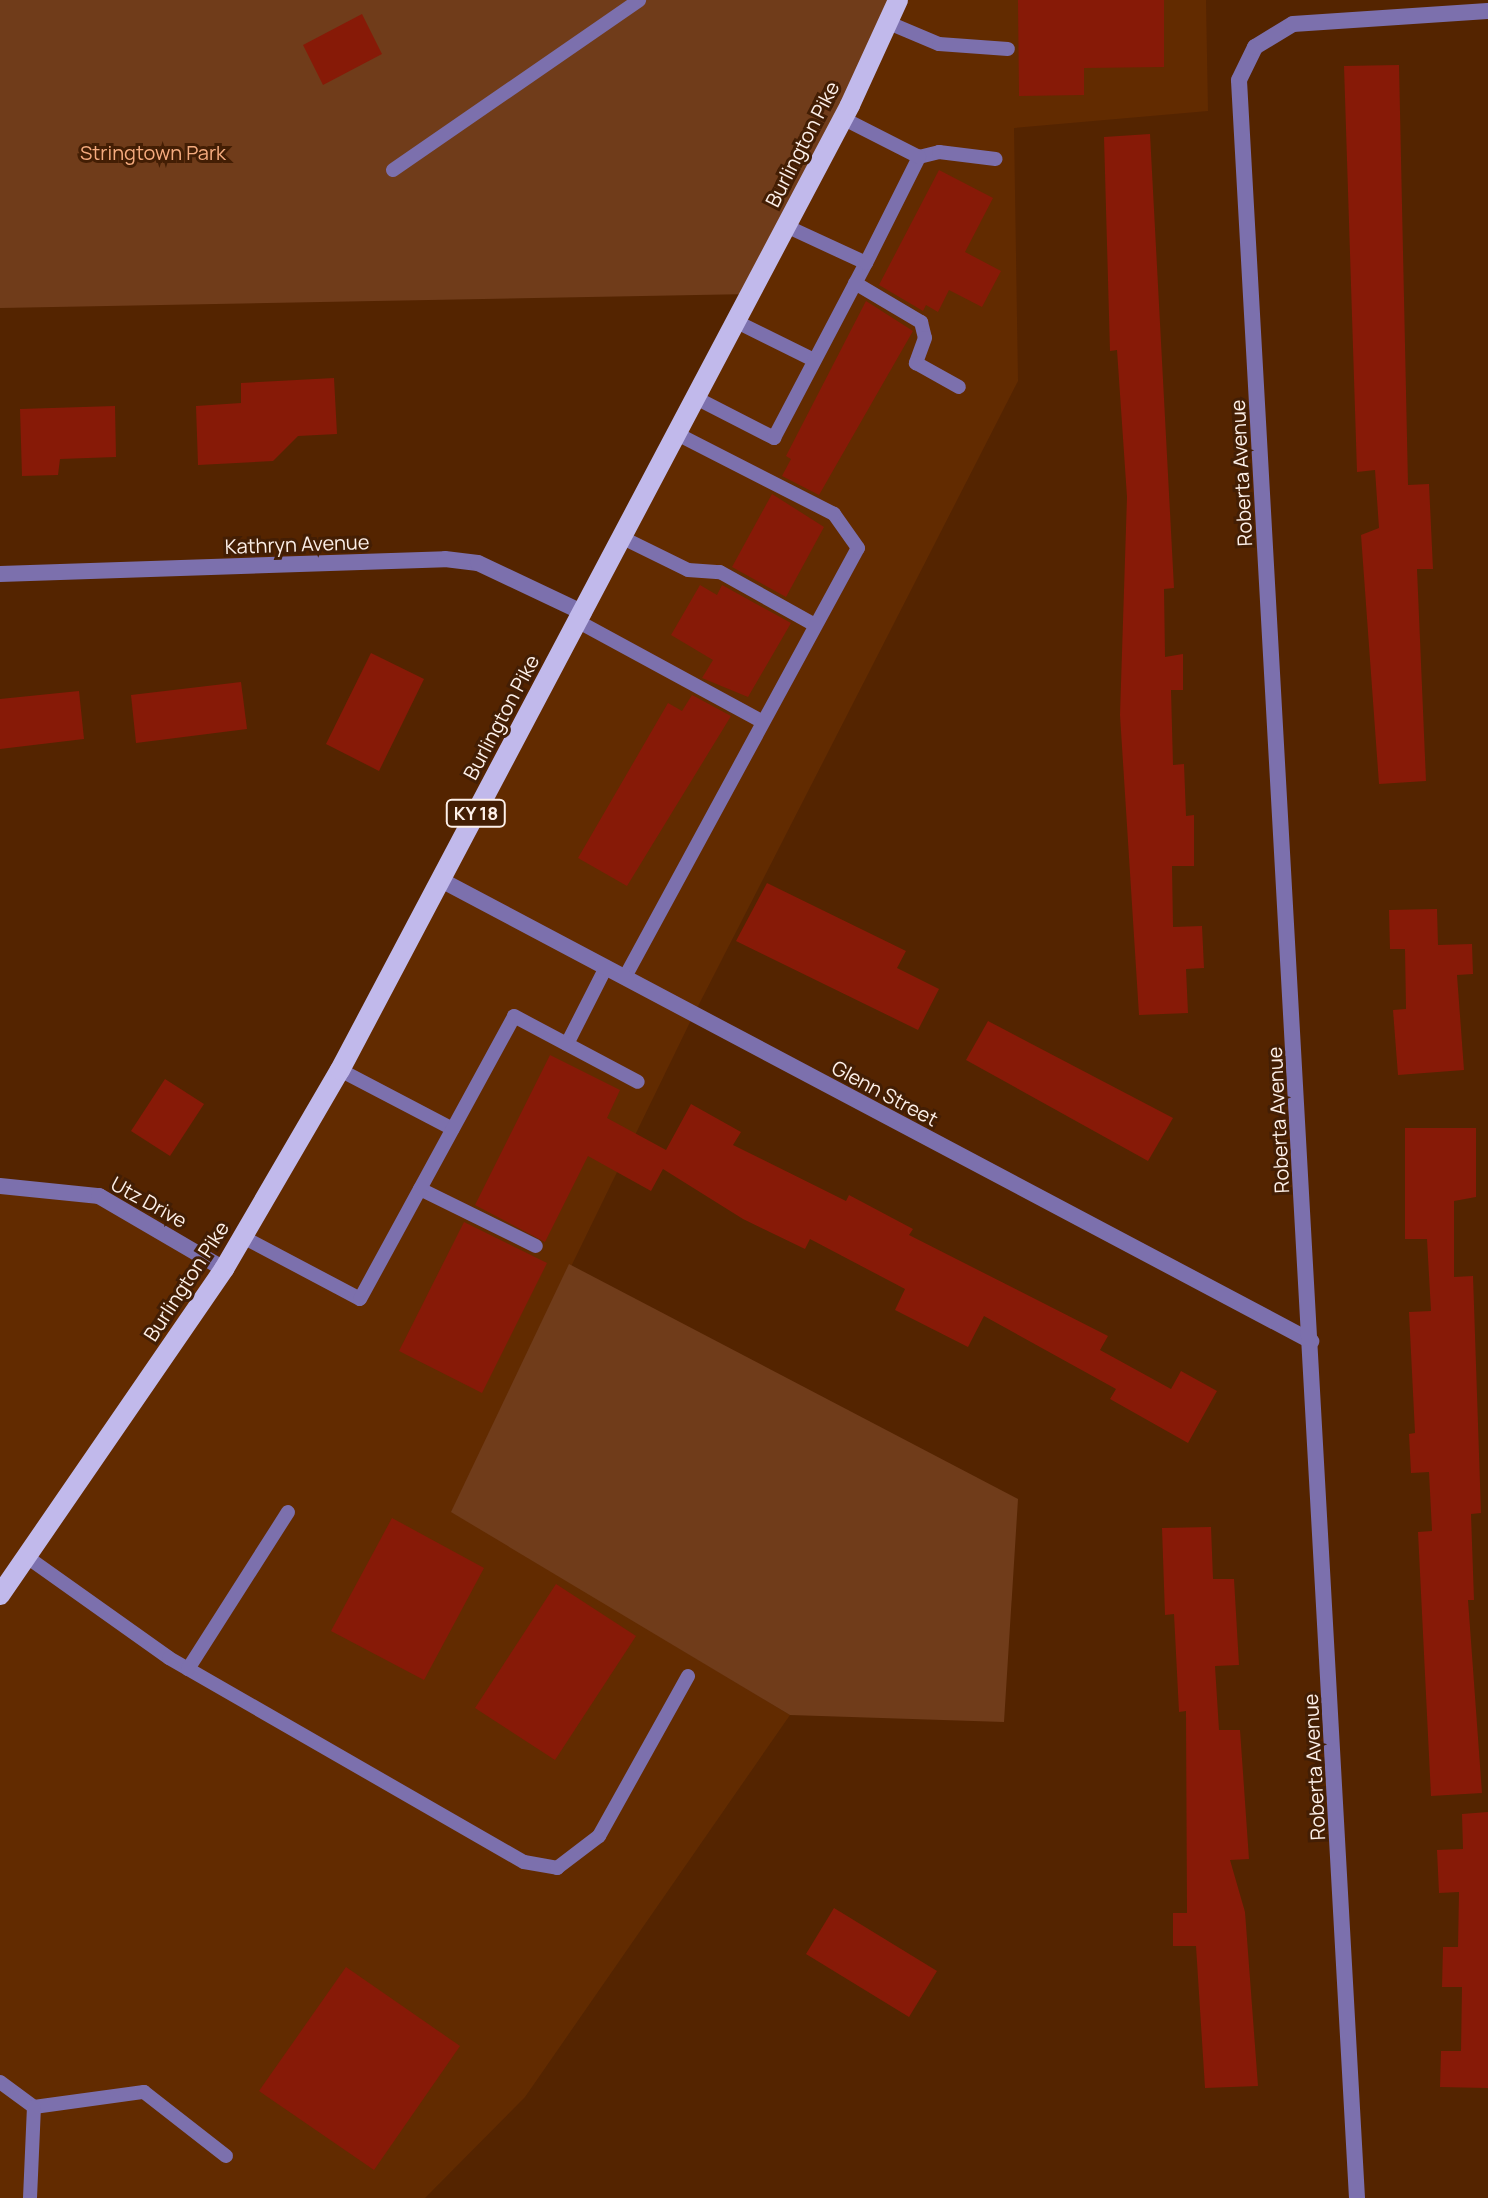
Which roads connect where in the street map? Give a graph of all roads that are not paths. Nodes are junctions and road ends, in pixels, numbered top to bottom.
1 (639, 0) edge
2 (898, 0) edge
3 (1488, 11) edge
4 (889, 23) junction
5 (1008, 49) dead end
6 (842, 118) junction
7 (919, 157) junction
8 (996, 159) dead end
9 (393, 170) dead end
10 (786, 226) junction
11 (866, 263) junction
12 (855, 283) junction
13 (737, 322) junction
14 (814, 360) junction
15 (959, 387) dead end
16 (696, 398) junction
17 (677, 434) junction
18 (623, 538) junction
19 (0, 574) edge
20 (581, 618) junction
21 (815, 625) junction
22 (763, 722) junction
23 (441, 880) junction
24 (606, 967) junction
25 (625, 977) junction
26 (567, 1044) junction
27 (340, 1070) junction
28 (638, 1082) dead end
29 (453, 1129) junction
30 (0, 1186) edge
31 (420, 1189) junction
32 (243, 1237) junction
33 (536, 1246) dead end
34 (224, 1269) junction
35 (1311, 1341) junction
36 (288, 1512) dead end
37 (27, 1557) junction
38 (0, 1595) edge
39 (188, 1669) junction
40 (688, 1676) dead end
41 (0, 2082) edge
42 (34, 2107) junction
43 (226, 2156) dead end
44 (30, 2198) edge
45 (1357, 2198) edge

1 - 9 lane
2 - 4 main road, Burlington Pike / KY 18
3 - 35 street, Roberta Avenue
4 - 5 lane
4 - 6 main road, Burlington Pike / KY 18
6 - 7 lane
6 - 10 main road, Burlington Pike / KY 18
7 - 8 lane
7 - 11 lane
10 - 11 lane
10 - 13 main road, Burlington Pike / KY 18
11 - 12 lane
12 - 14 lane
12 - 15 lane
13 - 14 lane
13 - 16 main road, Burlington Pike / KY 18
14 - 16 lane
16 - 17 main road, Burlington Pike / KY 18
17 - 18 main road, Burlington Pike / KY 18
17 - 21 lane
18 - 20 main road, Burlington Pike / KY 18
18 - 21 lane
19 - 20 street, Kathryn Avenue
20 - 22 lane
20 - 23 main road, Burlington Pike / KY 18
21 - 22 lane
22 - 25 lane
23 - 24 street, Glenn Street
23 - 27 main road, Burlington Pike / KY 18
24 - 25 street, Glenn Street
24 - 26 lane
25 - 35 street, Glenn Street
26 - 28 lane
26 - 29 lane
27 - 29 lane
27 - 32 main road, Burlington Pike / KY 18
29 - 31 lane
30 - 34 street, Utz Drive
31 - 32 lane
31 - 33 lane
32 - 34 main road, Burlington Pike / KY 18
34 - 37 main road, Burlington Pike / KY 18
35 - 45 street, Roberta Avenue
36 - 39 lane
37 - 38 main road, Burlington Pike / KY 18
37 - 39 lane
39 - 40 lane
41 - 42 lane
42 - 43 lane
42 - 44 lane

